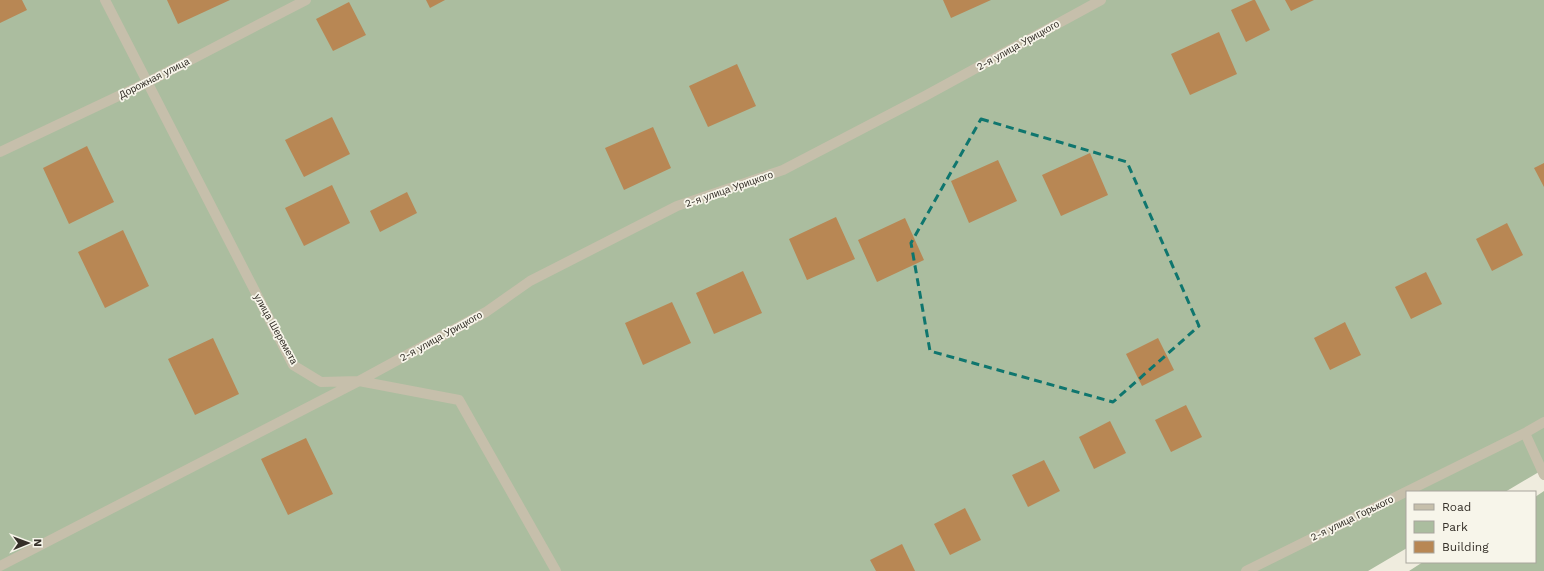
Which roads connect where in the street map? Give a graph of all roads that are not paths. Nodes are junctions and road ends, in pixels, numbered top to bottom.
1 (105, 0) edge
2 (306, 0) edge
3 (1100, 0) edge
4 (148, 82) junction
5 (0, 152) edge
6 (359, 381) junction
7 (1544, 422) edge
8 (1525, 432) junction
9 (1544, 475) edge
10 (1406, 491) edge
11 (1407, 491) edge
12 (0, 566) edge
13 (556, 571) edge
14 (1246, 571) edge

1 - 4 street, улица Шеремета
2 - 4 street, Дорожная улица
3 - 6 street, 2-я улица Урицкого
4 - 5 street, Дорожная улица
4 - 6 street, улица Шеремета
6 - 12 street
6 - 13 street
7 - 8 street, 2-я улица Горького
8 - 9 street
8 - 11 street, 2-я улица Горького
10 - 14 street, 2-я улица Горького

